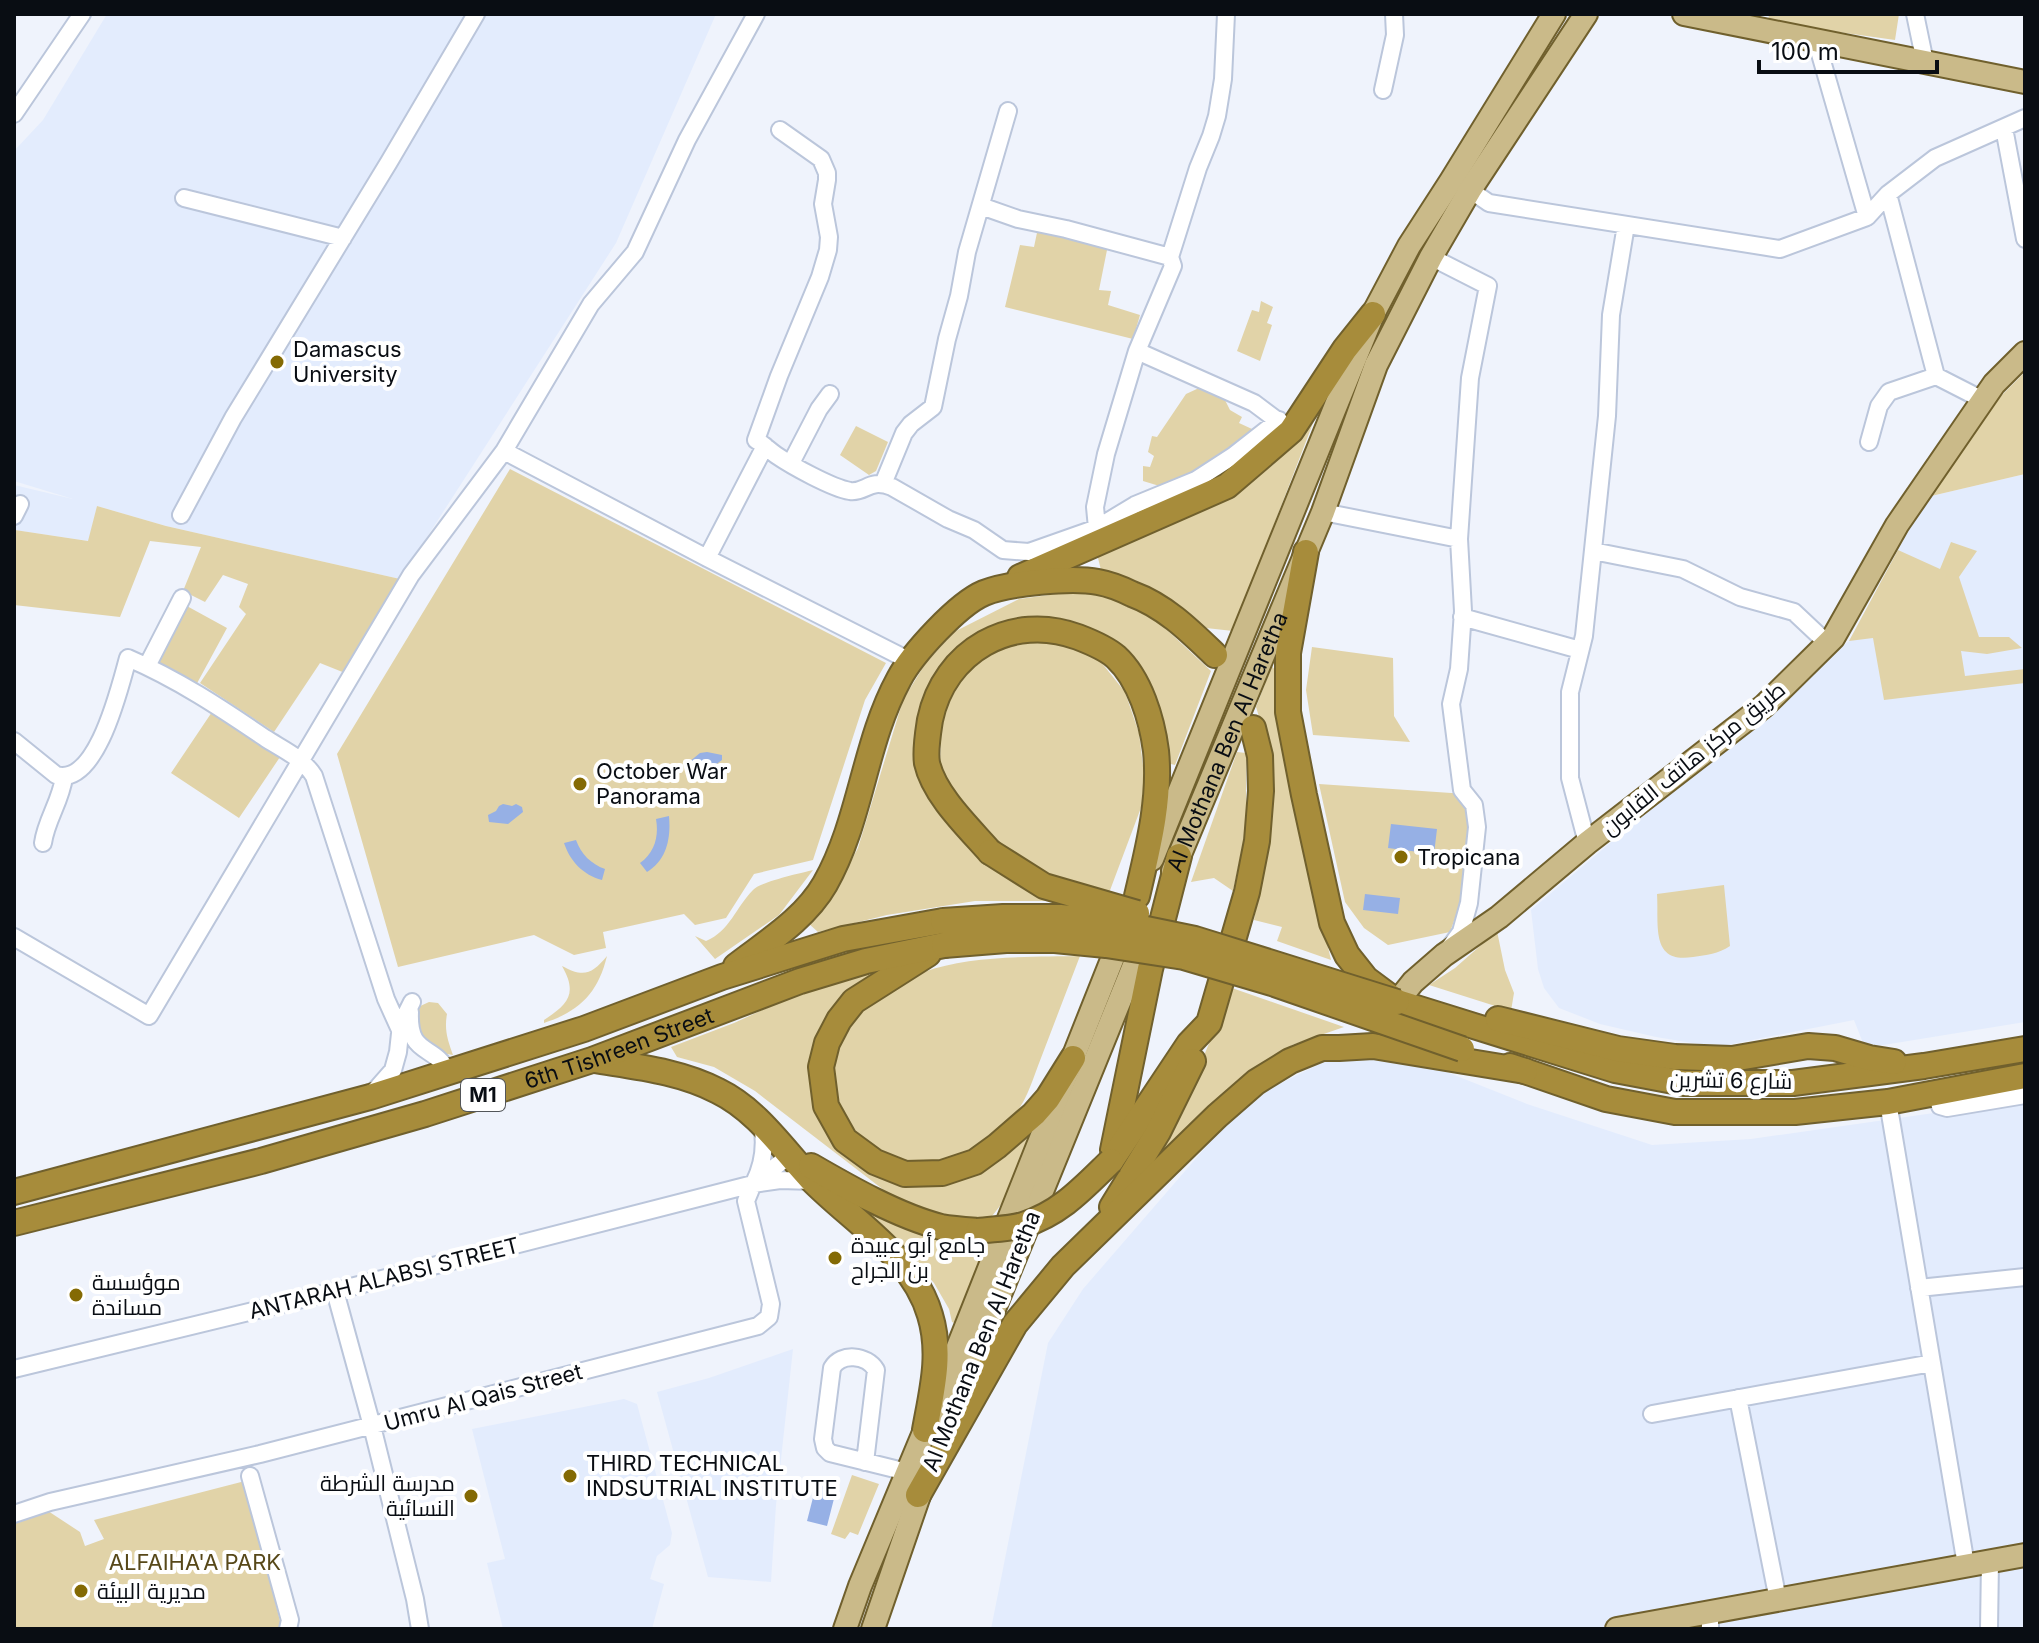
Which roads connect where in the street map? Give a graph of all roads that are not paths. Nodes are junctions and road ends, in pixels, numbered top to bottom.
1 (82, 14) edge
2 (476, 14) edge
3 (756, 14) edge
4 (1226, 14) edge
5 (1394, 14) edge
6 (1554, 14) edge
7 (1586, 14) edge
8 (1684, 14) edge
9 (1915, 14) edge
10 (1816, 40) junction
11 (1925, 62) junction
12 (2025, 82) edge
13 (1383, 90) dead end
14 (1008, 111) dead end
15 (14, 114) edge
16 (2025, 118) edge
17 (2004, 128) junction
18 (780, 130) dead end
19 (1470, 190) junction
20 (1888, 194) junction
21 (184, 198) dead end
22 (981, 206) junction
23 (1867, 217) junction
24 (1626, 225) junction
25 (343, 238) junction
26 (2025, 239) edge
27 (1170, 257) junction
28 (1431, 257) junction
29 (1373, 314) junction
30 (1137, 351) junction
31 (2025, 353) edge
32 (1936, 376) junction
33 (830, 394) dead end
34 (1983, 400) junction
35 (1285, 425) junction
36 (1869, 442) dead end
37 (765, 446) junction
38 (504, 451) junction
39 (791, 463) junction
40 (883, 484) junction
41 (1323, 512) junction
42 (181, 515) dead end
43 (1097, 528) junction
44 (1459, 539) junction
45 (1593, 551) junction
46 (1306, 552) junction
47 (707, 558) junction
48 (983, 593) junction
49 (182, 598) dead end
50 (1462, 617) junction
51 (1827, 643) junction
52 (1580, 650) junction
53 (1215, 655) dead end
54 (910, 661) junction
55 (147, 666) junction
56 (1253, 728) dead end
57 (14, 741) edge
58 (301, 760) junction
59 (64, 777) junction
60 (43, 843) dead end
61 (1587, 843) junction
62 (1179, 856) junction
63 (1137, 896) junction
64 (944, 933) junction
65 (14, 937) edge
66 (1444, 955) junction
67 (1282, 965) junction
68 (722, 977) junction
69 (1405, 1005) junction
70 (1209, 1023) junction
71 (400, 1030) junction
72 (2025, 1049) edge
73 (1073, 1058) junction
74 (592, 1060) junction
75 (1924, 1066) junction
76 (1525, 1071) junction
77 (448, 1072) junction
78 (2025, 1076) edge
79 (1936, 1092) junction
80 (2025, 1095) edge
81 (370, 1097) junction
82 (1888, 1102) junction
83 (761, 1123) junction
84 (789, 1152) junction
85 (1111, 1161) junction
86 (813, 1181) junction
87 (753, 1184) junction
88 (14, 1192) edge
89 (14, 1223) edge
90 (1101, 1227) junction
91 (2025, 1277) edge
92 (1919, 1288) junction
93 (335, 1291) junction
94 (1932, 1363) junction
95 (14, 1369) edge
96 (1738, 1398) junction
97 (1652, 1414) dead end
98 (372, 1426) junction
99 (925, 1430) junction
100 (865, 1462) junction
101 (907, 1472) junction
102 (250, 1476) dead end
103 (918, 1495) junction
104 (14, 1514) edge
105 (2025, 1555) edge
106 (1990, 1561) junction
107 (1966, 1565) junction
108 (1778, 1600) junction
109 (1710, 1621) edge
110 (288, 1629) edge
111 (420, 1629) edge
112 (845, 1629) edge
113 (873, 1629) edge
114 (1617, 1629) edge
115 (1989, 1629) edge

1 - 15 street
2 - 25 street
3 - 38 street
4 - 27 street
5 - 13 street
6 - 29 main road
7 - 19 main road, Al Mothana Ben Al Haretha
8 - 10 main road
9 - 11 street
10 - 11 main road
10 - 23 street
11 - 12 main road
14 - 22 street
16 - 17 street
17 - 20 street
17 - 26 street
18 - 37 street
19 - 24 street
19 - 28 main road, Al Mothana Ben Al Haretha
20 - 23 street
20 - 32 street
21 - 25 street
22 - 27 street
22 - 40 street
23 - 24 street
24 - 45 street
25 - 42 street
27 - 30 street
28 - 41 main road, Al Mothana Ben Al Haretha
28 - 44 street
29 - 35 highway
29 - 63 main road
30 - 35 street
30 - 43 street
31 - 34 main road, طريق مركز هاتف القابون
32 - 34 street
32 - 36 street
33 - 39 street
34 - 51 main road, طريق مركز هاتف القابون
35 - 43 street
35 - 48 highway
37 - 39 street
37 - 47 street
38 - 47 street
38 - 58 street
39 - 40 street
40 - 43 street
41 - 44 street
41 - 46 main road, Al Mothana Ben Al Haretha
44 - 50 street
45 - 51 street
45 - 52 street
46 - 62 main road, Al Mothana Ben Al Haretha
46 - 69 highway
47 - 54 street
48 - 53 highway
48 - 54 highway
49 - 55 street
50 - 52 street
50 - 66 street
51 - 61 main road, طريق مركز هاتف القابون
52 - 61 street
54 - 68 highway
55 - 58 street
55 - 59 street
56 - 70 highway
57 - 59 street
58 - 65 street
58 - 71 street
59 - 60 street
61 - 66 main road, طريق مركز هاتف القابون
62 - 85 highway
62 - 103 main road, Al Mothana Ben Al Haretha
63 - 67 highway, bridge
63 - 73 main road
64 - 67 highway, bridge
64 - 68 highway, 6th Tishreen Street / M1
64 - 73 highway
64 - 74 highway, 6th Tishreen Street / M1
64 - 76 highway, شارع 6 تشرين, bridge
66 - 69 main road, طريق مركز هاتف القابون
67 - 69 highway, bridge
68 - 77 highway, 6th Tishreen Street / M1
69 - 75 highway
69 - 75 highway, شارع 6 تشرين
70 - 85 highway
70 - 90 highway
71 - 77 street
71 - 81 street
72 - 75 highway, شارع 6 تشرين
73 - 99 main road
74 - 83 highway
74 - 89 highway, 6th Tishreen Street / M1
76 - 82 highway, شارع 6 تشرين
76 - 90 highway
77 - 81 highway, 6th Tishreen Street / M1
78 - 79 highway, شارع 6 تشرين
79 - 80 street
79 - 82 highway, شارع 6 تشرين
81 - 88 highway, 6th Tishreen Street / M1
82 - 92 street
83 - 84 highway
83 - 87 street
84 - 85 highway, bridge
84 - 86 highway
84 - 87 street
86 - 87 street, ANTARAH ALABSI STREET
86 - 99 highway
87 - 93 street, ANTARAH ALABSI STREET
87 - 98 street, Umru Al Qais Street
90 - 103 highway
91 - 92 street
92 - 94 street
93 - 95 street, ANTARAH ALABSI STREET
93 - 98 street
94 - 96 street
94 - 107 street
96 - 97 street
96 - 108 street
98 - 104 street, Umru Al Qais Street
98 - 111 street
99 - 101 main road
100 - 100 street
100 - 101 street
101 - 112 main road
102 - 110 street
103 - 113 main road, Al Mothana Ben Al Haretha
105 - 106 main road
106 - 107 main road
106 - 115 street
107 - 108 main road
108 - 109 main road
109 - 114 main road

